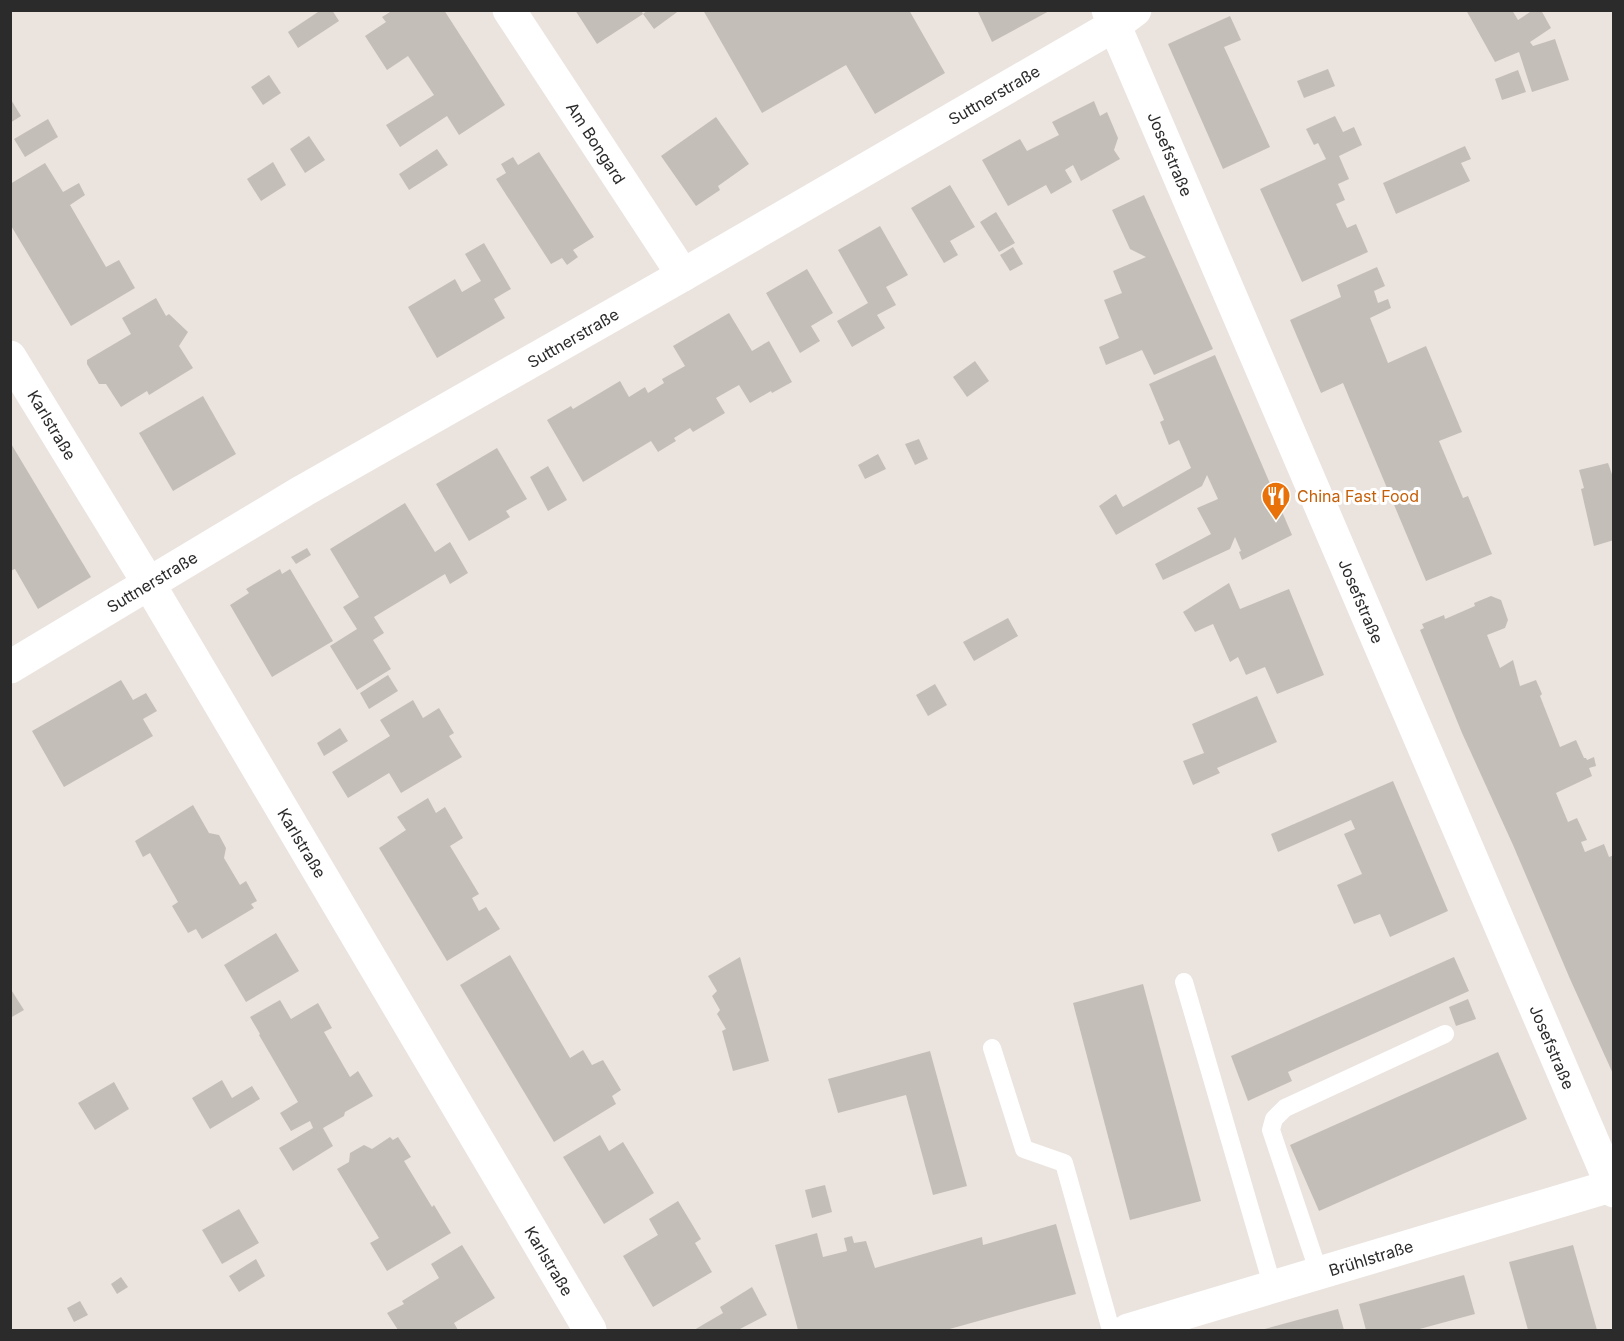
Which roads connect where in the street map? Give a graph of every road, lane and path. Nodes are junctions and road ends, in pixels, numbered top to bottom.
1 (509, 10) edge
2 (1119, 15) edge
3 (683, 275) junction
4 (10, 357) edge
5 (149, 584) junction
6 (10, 667) edge
7 (1184, 982) dead end
8 (1445, 1034) dead end
9 (992, 1048) dead end
10 (1613, 1187) edge
11 (1319, 1274) junction
12 (1272, 1288) junction
13 (590, 1330) edge
14 (1111, 1330) edge
15 (1128, 1330) edge

1 - 3 street, Am Bongard
2 - 3 street, Suttnerstraße
2 - 10 street, Josefstraße
3 - 5 street, Suttnerstraße
4 - 5 street, Karlstraße
5 - 6 street, Suttnerstraße
5 - 13 street, Karlstraße
7 - 12 lane
8 - 11 lane
9 - 14 lane
10 - 11 street, Brühlstraße
11 - 12 street, Brühlstraße
12 - 15 street, Brühlstraße

